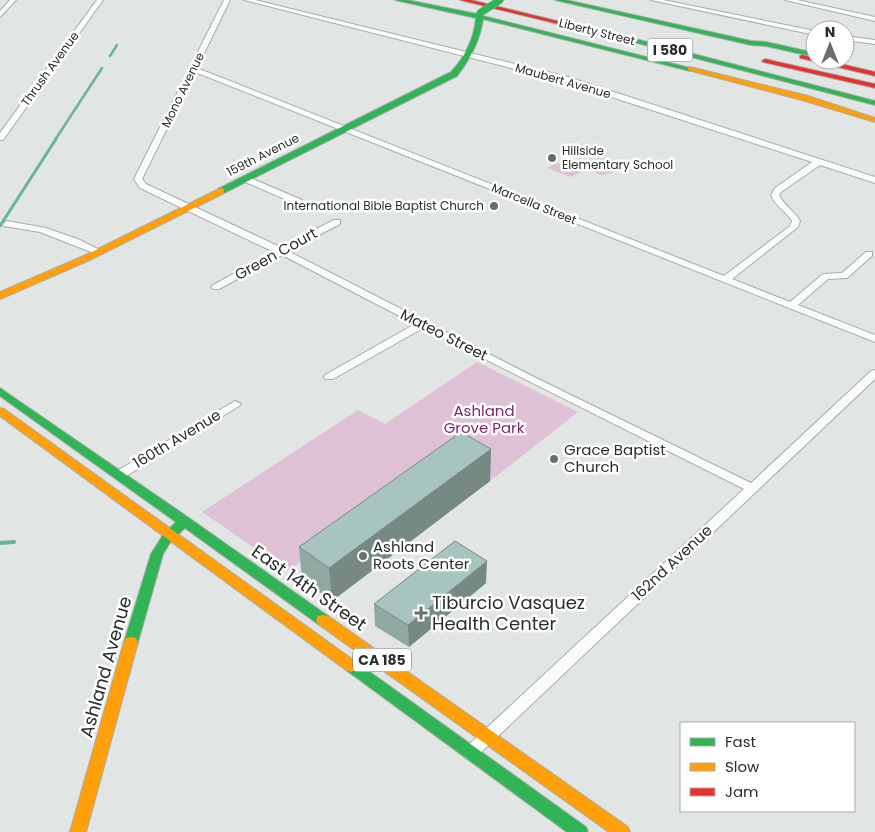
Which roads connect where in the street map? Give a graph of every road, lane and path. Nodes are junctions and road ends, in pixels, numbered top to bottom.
1 (13, 0) edge
2 (100, 0) edge
3 (227, 0) edge
4 (247, 0) edge
5 (398, 0) edge
6 (464, 0) edge
7 (501, 0) edge
8 (558, 0) edge
9 (654, 0) edge
10 (788, 0) edge
11 (582, 2) edge
12 (0, 15) edge
13 (480, 15) junction
14 (875, 19) edge
15 (805, 31) edge
16 (855, 39) edge
17 (875, 42) edge
18 (752, 43) junction
19 (718, 52) junction
20 (805, 53) edge
21 (468, 55) junction
22 (855, 64) edge
23 (875, 68) edge
24 (193, 69) junction
25 (875, 74) edge
26 (875, 86) edge
27 (875, 92) edge
28 (875, 103) edge
29 (875, 120) edge
30 (344, 129) junction
31 (0, 138) edge
32 (818, 162) junction
33 (138, 179) joint
34 (246, 179) junction
35 (875, 180) edge
36 (299, 202) dead end
37 (188, 208) junction
38 (337, 222) dead end
39 (7, 224) dead end
40 (99, 252) junction
41 (282, 252) junction
42 (869, 254) dead end
43 (724, 280) junction
44 (216, 286) dead end
45 (0, 296) edge
46 (791, 306) junction
47 (423, 324) junction
48 (875, 340) edge
49 (875, 373) edge
50 (329, 377) dead end
51 (0, 391) edge
52 (235, 404) dead end
53 (0, 411) edge
54 (119, 475) junction
55 (752, 488) junction
56 (185, 521) junction
57 (169, 534) junction
58 (488, 735) junction
59 (470, 753) junction
60 (78, 832) edge
61 (580, 832) edge
62 (622, 832) edge

1 - 12 street
2 - 31 street, Thrush Avenue
3 - 24 street, Mono Avenue
4 - 21 street, Maubert Avenue
5 - 13 main road, Liberty Street
6 - 28 main road, I 580
7 - 13 main road, bridge
7 - 19 main road, I 580
8 - 11 main road
9 - 15 street
10 - 14 street
11 - 18 main road
13 - 21 main road, 159th Avenue
13 - 29 main road, Liberty Street
16 - 17 street
18 - 20 main road
18 - 25 main road
19 - 26 main road
19 - 27 main road, I 580
21 - 30 main road, 159th Avenue
21 - 32 street, Maubert Avenue
22 - 23 main road
24 - 30 street, Marcella Street
24 - 33 street, Mono Avenue
30 - 34 main road, 159th Avenue
30 - 43 street, Marcella Street
32 - 35 street, Maubert Avenue
32 - 43 street
33 - 37 street, Mateo Street
34 - 36 street
34 - 37 main road, 159th Avenue
37 - 40 main road, 159th Avenue
37 - 41 street, Mateo Street
38 - 41 street, Green Court
39 - 40 street
40 - 45 main road, 159th Avenue
41 - 44 street, Green Court
41 - 47 street, Mateo Street
42 - 46 street
43 - 46 street, Marcella Street
46 - 48 street, Marcella Street
47 - 50 street
47 - 55 street, Mateo Street
49 - 55 street, 162nd Avenue
51 - 54 main road, East 14th Street / CA 185
52 - 54 street, 160th Avenue
53 - 57 main road, CA 185
54 - 56 main road, East 14th Street / CA 185
55 - 58 street, 162nd Avenue
56 - 57 main road, Ashland Avenue
56 - 58 main road, East 14th Street / CA 185
57 - 59 main road, CA 185
57 - 60 main road, Ashland Avenue
58 - 59 street, 162nd Avenue
58 - 62 main road, East 14th Street / CA 185
59 - 61 main road, CA 185

